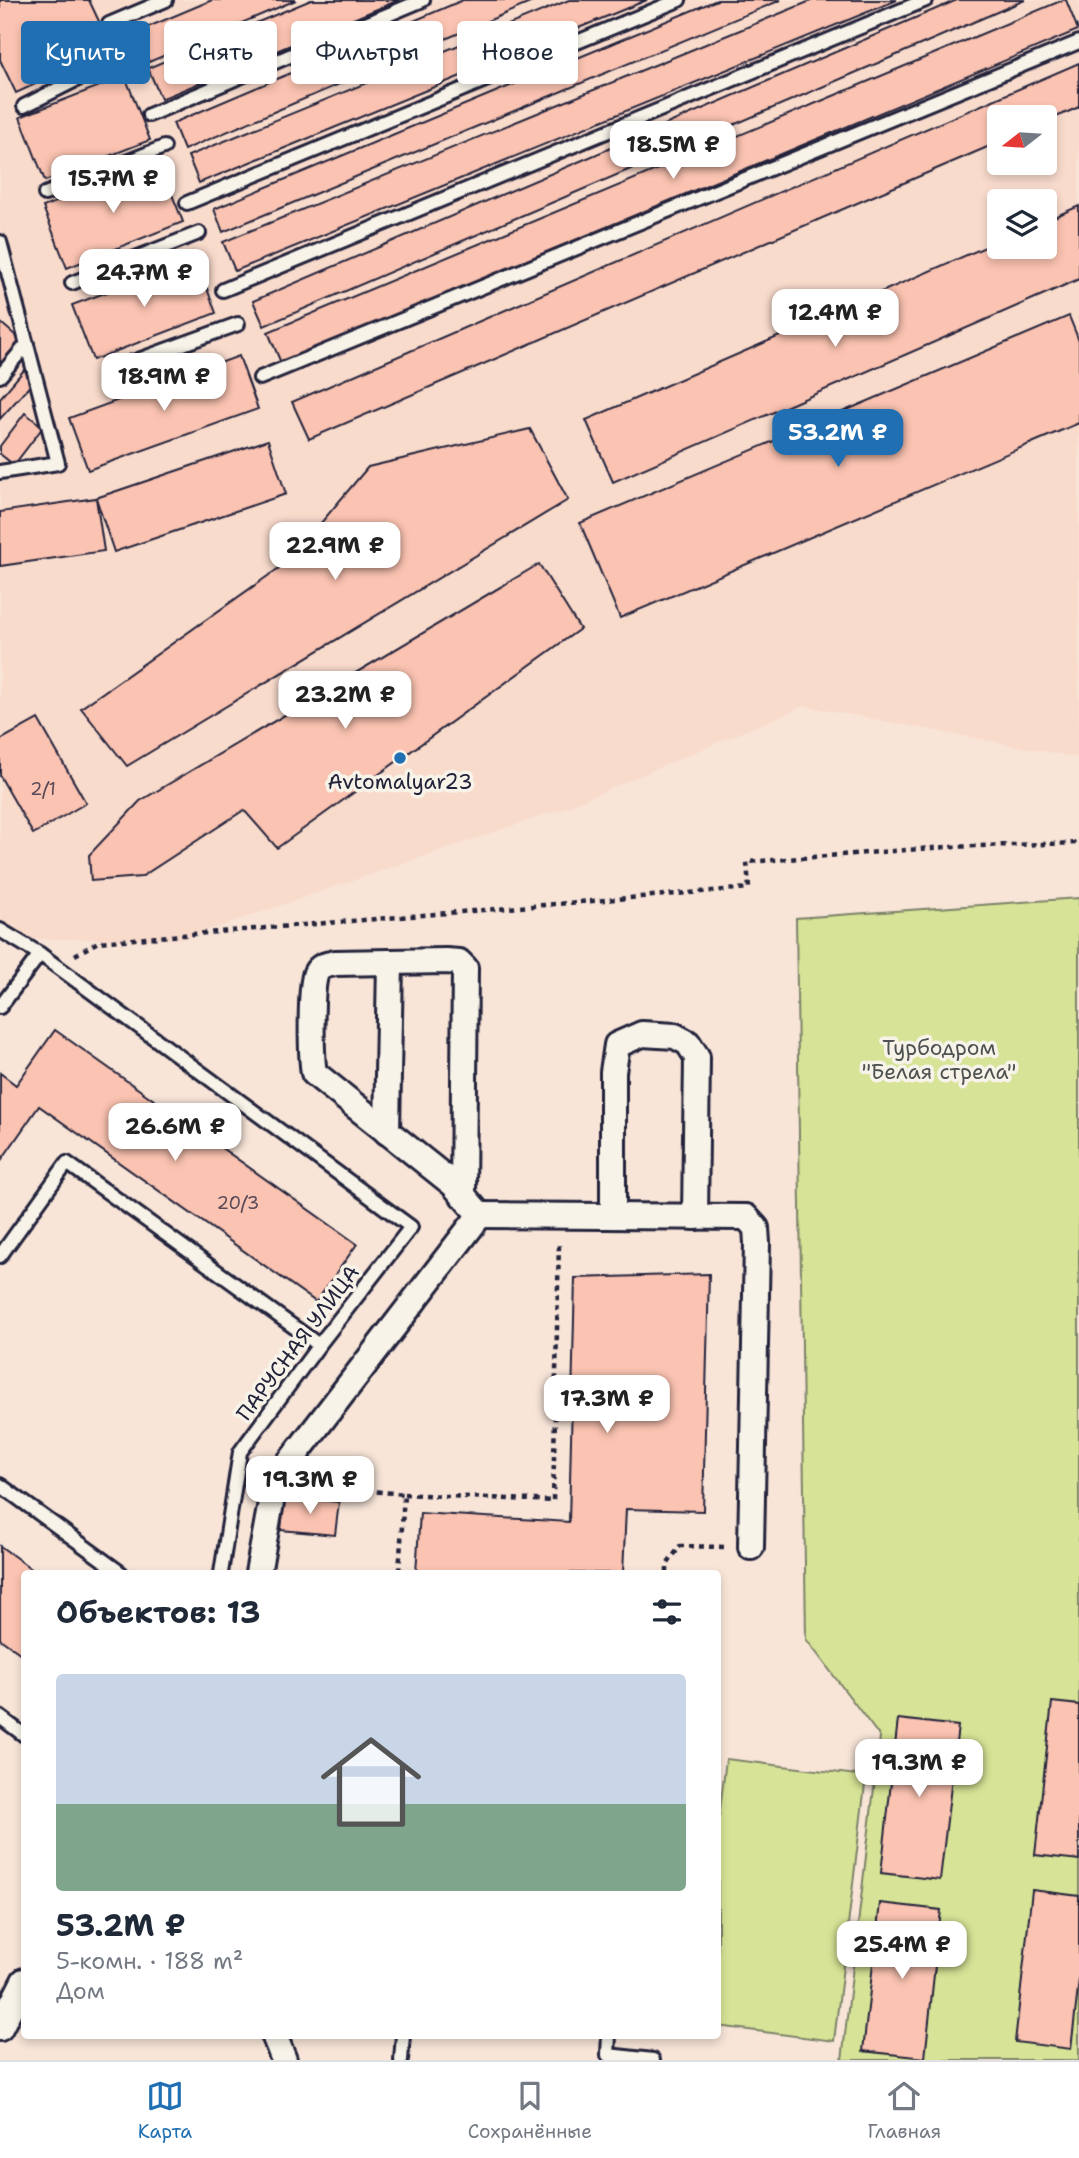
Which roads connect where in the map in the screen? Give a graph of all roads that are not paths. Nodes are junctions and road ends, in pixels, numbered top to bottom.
1 (166, 0) edge
2 (423, 0) edge
3 (679, 0) edge
4 (926, 0) edge
5 (116, 21) edge
6 (1079, 42) edge
7 (68, 84) edge
8 (24, 106) dead end
9 (149, 115) dead end
10 (164, 148) dead end
11 (45, 194) dead end
12 (187, 203) dead end
13 (199, 233) dead end
14 (0, 242) edge
15 (72, 283) dead end
16 (223, 290) dead end
17 (238, 324) dead end
18 (27, 344) junction
19 (108, 371) dead end
20 (0, 376) edge
21 (260, 378) dead end
22 (0, 472) edge
23 (0, 930) edge
24 (40, 954) junction
25 (390, 962) junction
26 (0, 1007) edge
27 (387, 1132) junction
28 (463, 1196) junction
29 (480, 1215) junction
30 (613, 1216) junction
31 (695, 1216) junction
32 (0, 1256) edge
33 (319, 1346) junction
34 (0, 1485) edge
35 (751, 1547) road end
36 (117, 1570) edge
37 (220, 1570) edge
38 (259, 1570) edge
39 (0, 1717) edge
40 (21, 1733) edge
41 (21, 1987) edge
42 (0, 2028) edge
43 (276, 2039) edge
44 (403, 2039) edge
45 (609, 2039) edge
46 (607, 2057) edge
47 (284, 2060) edge
48 (401, 2060) edge
49 (653, 2060) edge

1 - 5 lane
2 - 9 lane
3 - 12 lane
4 - 16 lane
6 - 21 lane
7 - 8 lane
10 - 11 lane
13 - 15 lane
14 - 18 lane
17 - 19 lane
18 - 20 lane
18 - 22 lane
23 - 24 lane
24 - 26 lane
24 - 33 lane, ПАРУСНАЯ УЛИЦА
25 - 27 street
25 - 27 street
25 - 28 street
27 - 28 street
28 - 29 street
29 - 30 street
29 - 38 street
30 - 31 street
30 - 31 street
31 - 35 street
32 - 33 lane
33 - 37 lane, ПАРУСНАЯ УЛИЦА
34 - 36 lane
39 - 40 lane
41 - 42 street
43 - 47 street
44 - 48 lane
45 - 46 lane
46 - 49 lane

